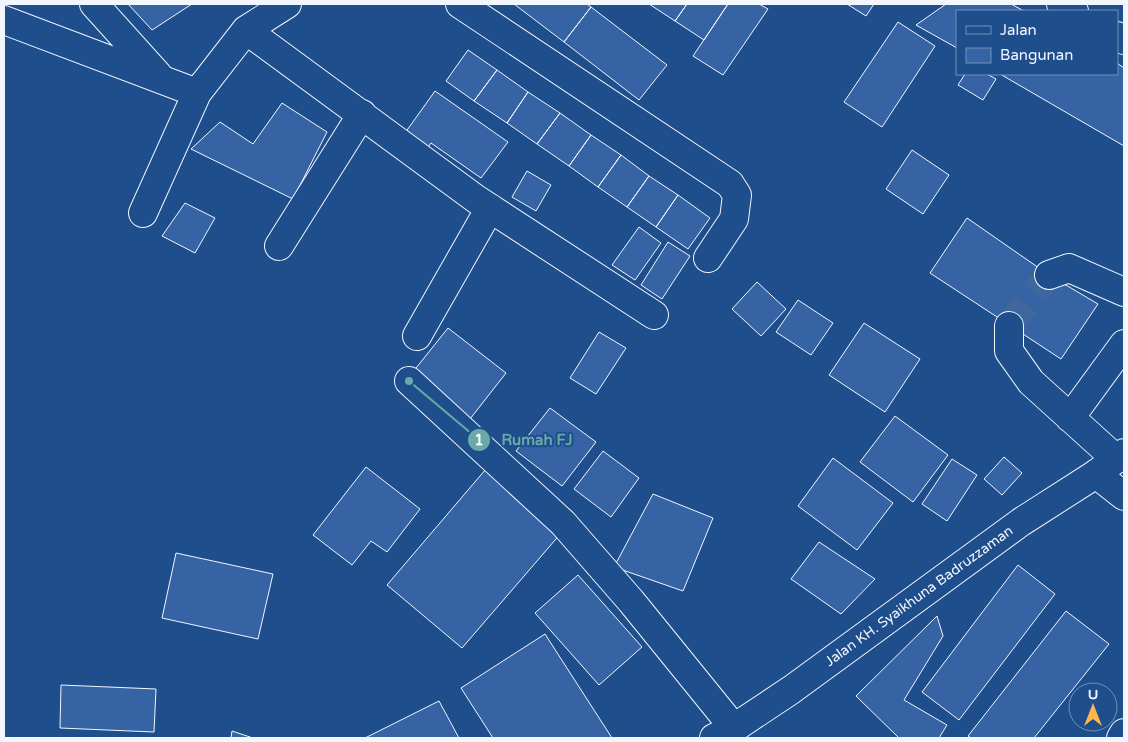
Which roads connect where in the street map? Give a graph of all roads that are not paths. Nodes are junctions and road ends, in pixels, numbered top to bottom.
1 (94, 4) edge
2 (287, 4) edge
3 (460, 4) edge
4 (1061, 4) edge
5 (1072, 10) edge
6 (4, 20) edge
7 (246, 30) junction
8 (161, 78) junction
9 (197, 93) junction
10 (362, 114) junction
11 (490, 208) junction
12 (143, 213) dead end
13 (279, 246) dead end
14 (708, 258) dead end
15 (1049, 275) tunnel mouth
16 (1124, 292) edge
17 (654, 315) dead end
18 (1009, 326) tunnel mouth
19 (418, 336) dead end
20 (1124, 344) edge
21 (409, 381) dead end
22 (1070, 418) junction
23 (1112, 462) edge
24 (1124, 496) edge
25 (724, 733) edge
26 (1124, 733) edge
27 (1120, 738) edge

1 - 8 street
2 - 7 street
3 - 14 street
4 - 5 street
6 - 8 street
7 - 9 street
7 - 10 street
8 - 9 street
9 - 12 street
10 - 11 street
10 - 13 street
11 - 17 street
11 - 19 street
15 - 16 street
18 - 22 street
20 - 22 street
21 - 25 street
22 - 23 street
23 - 24 street
23 - 25 street, Jalan KH. Syaikhuna Badruzzaman
26 - 27 street

